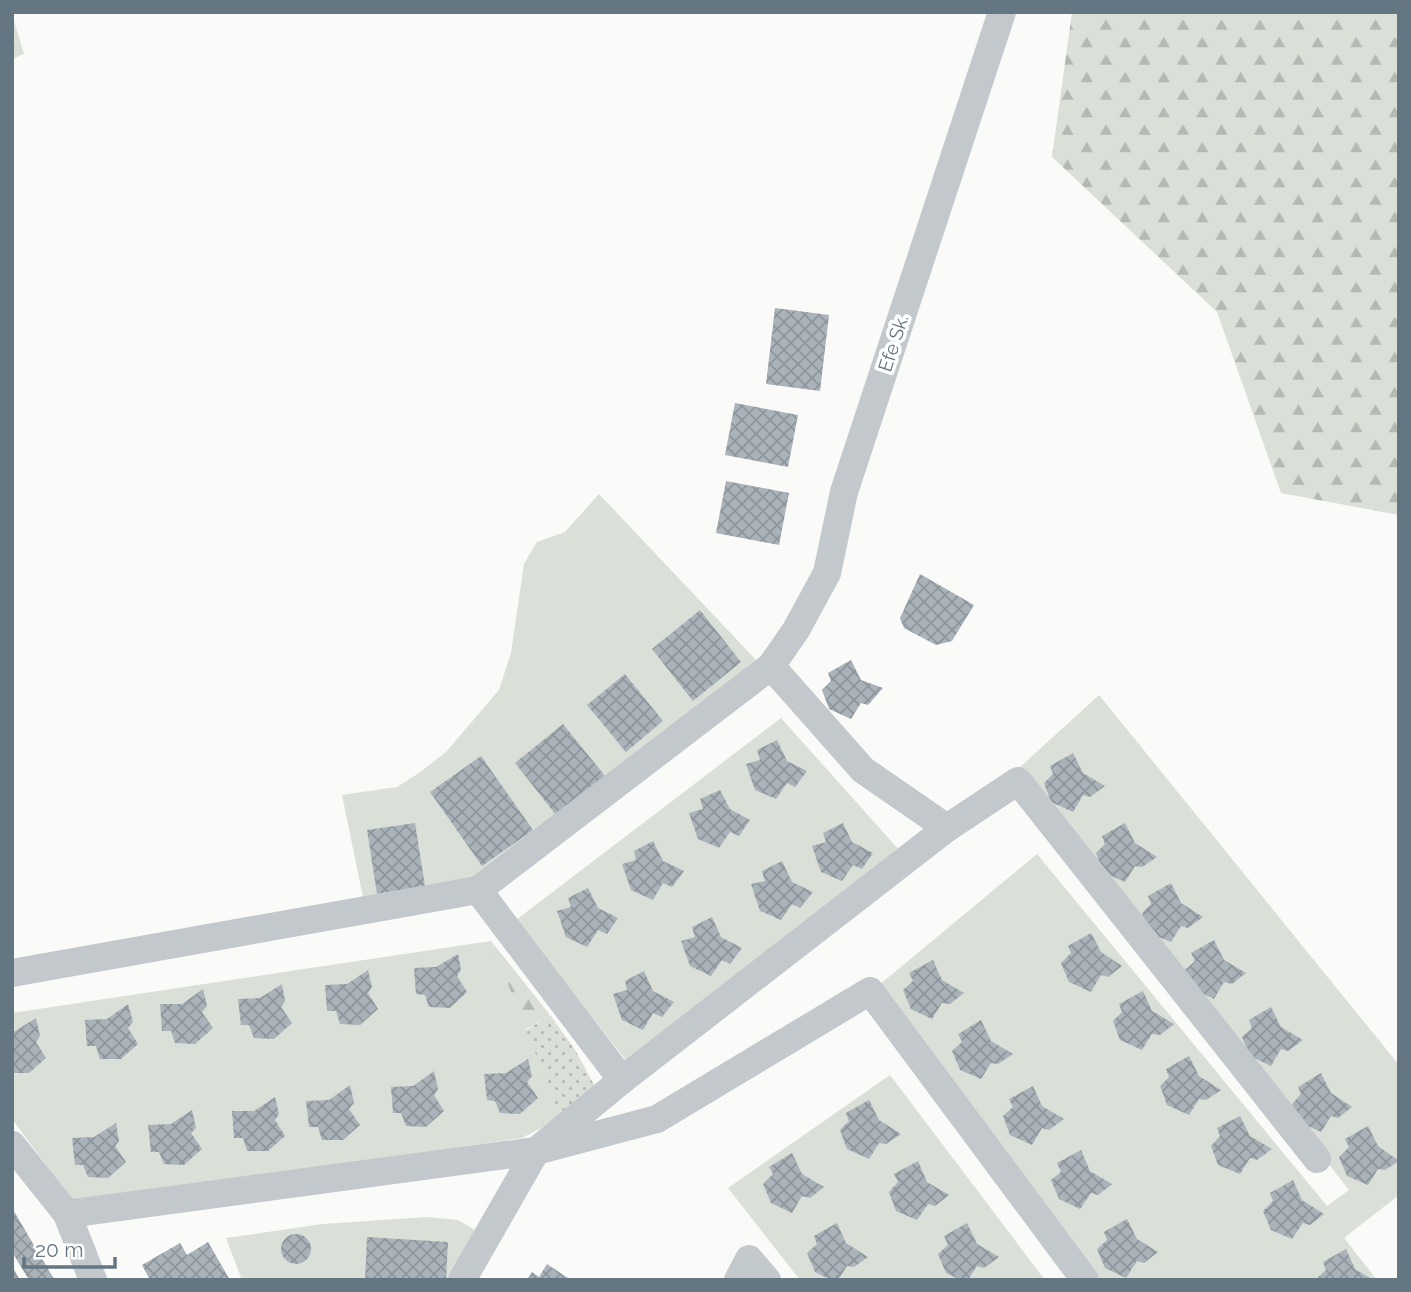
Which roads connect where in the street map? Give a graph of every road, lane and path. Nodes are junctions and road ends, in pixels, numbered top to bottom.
1 (1002, 12) edge
2 (771, 666) junction
3 (947, 828) junction
4 (478, 890) junction
5 (12, 973) edge
6 (622, 1080) junction
7 (12, 1145) edge
8 (536, 1151) junction
9 (1317, 1159) dead end
10 (66, 1214) junction
11 (83, 1276) edge
12 (462, 1280) edge
13 (738, 1280) edge
14 (767, 1280) edge
15 (1085, 1280) edge

1 - 2 street, Efe Sk.
2 - 3 street
2 - 4 street, Efe Sk.
3 - 6 street
3 - 9 street
4 - 5 street
4 - 6 street
6 - 8 street
7 - 10 street
8 - 10 street
8 - 12 street
8 - 15 street
10 - 11 street
13 - 14 street

